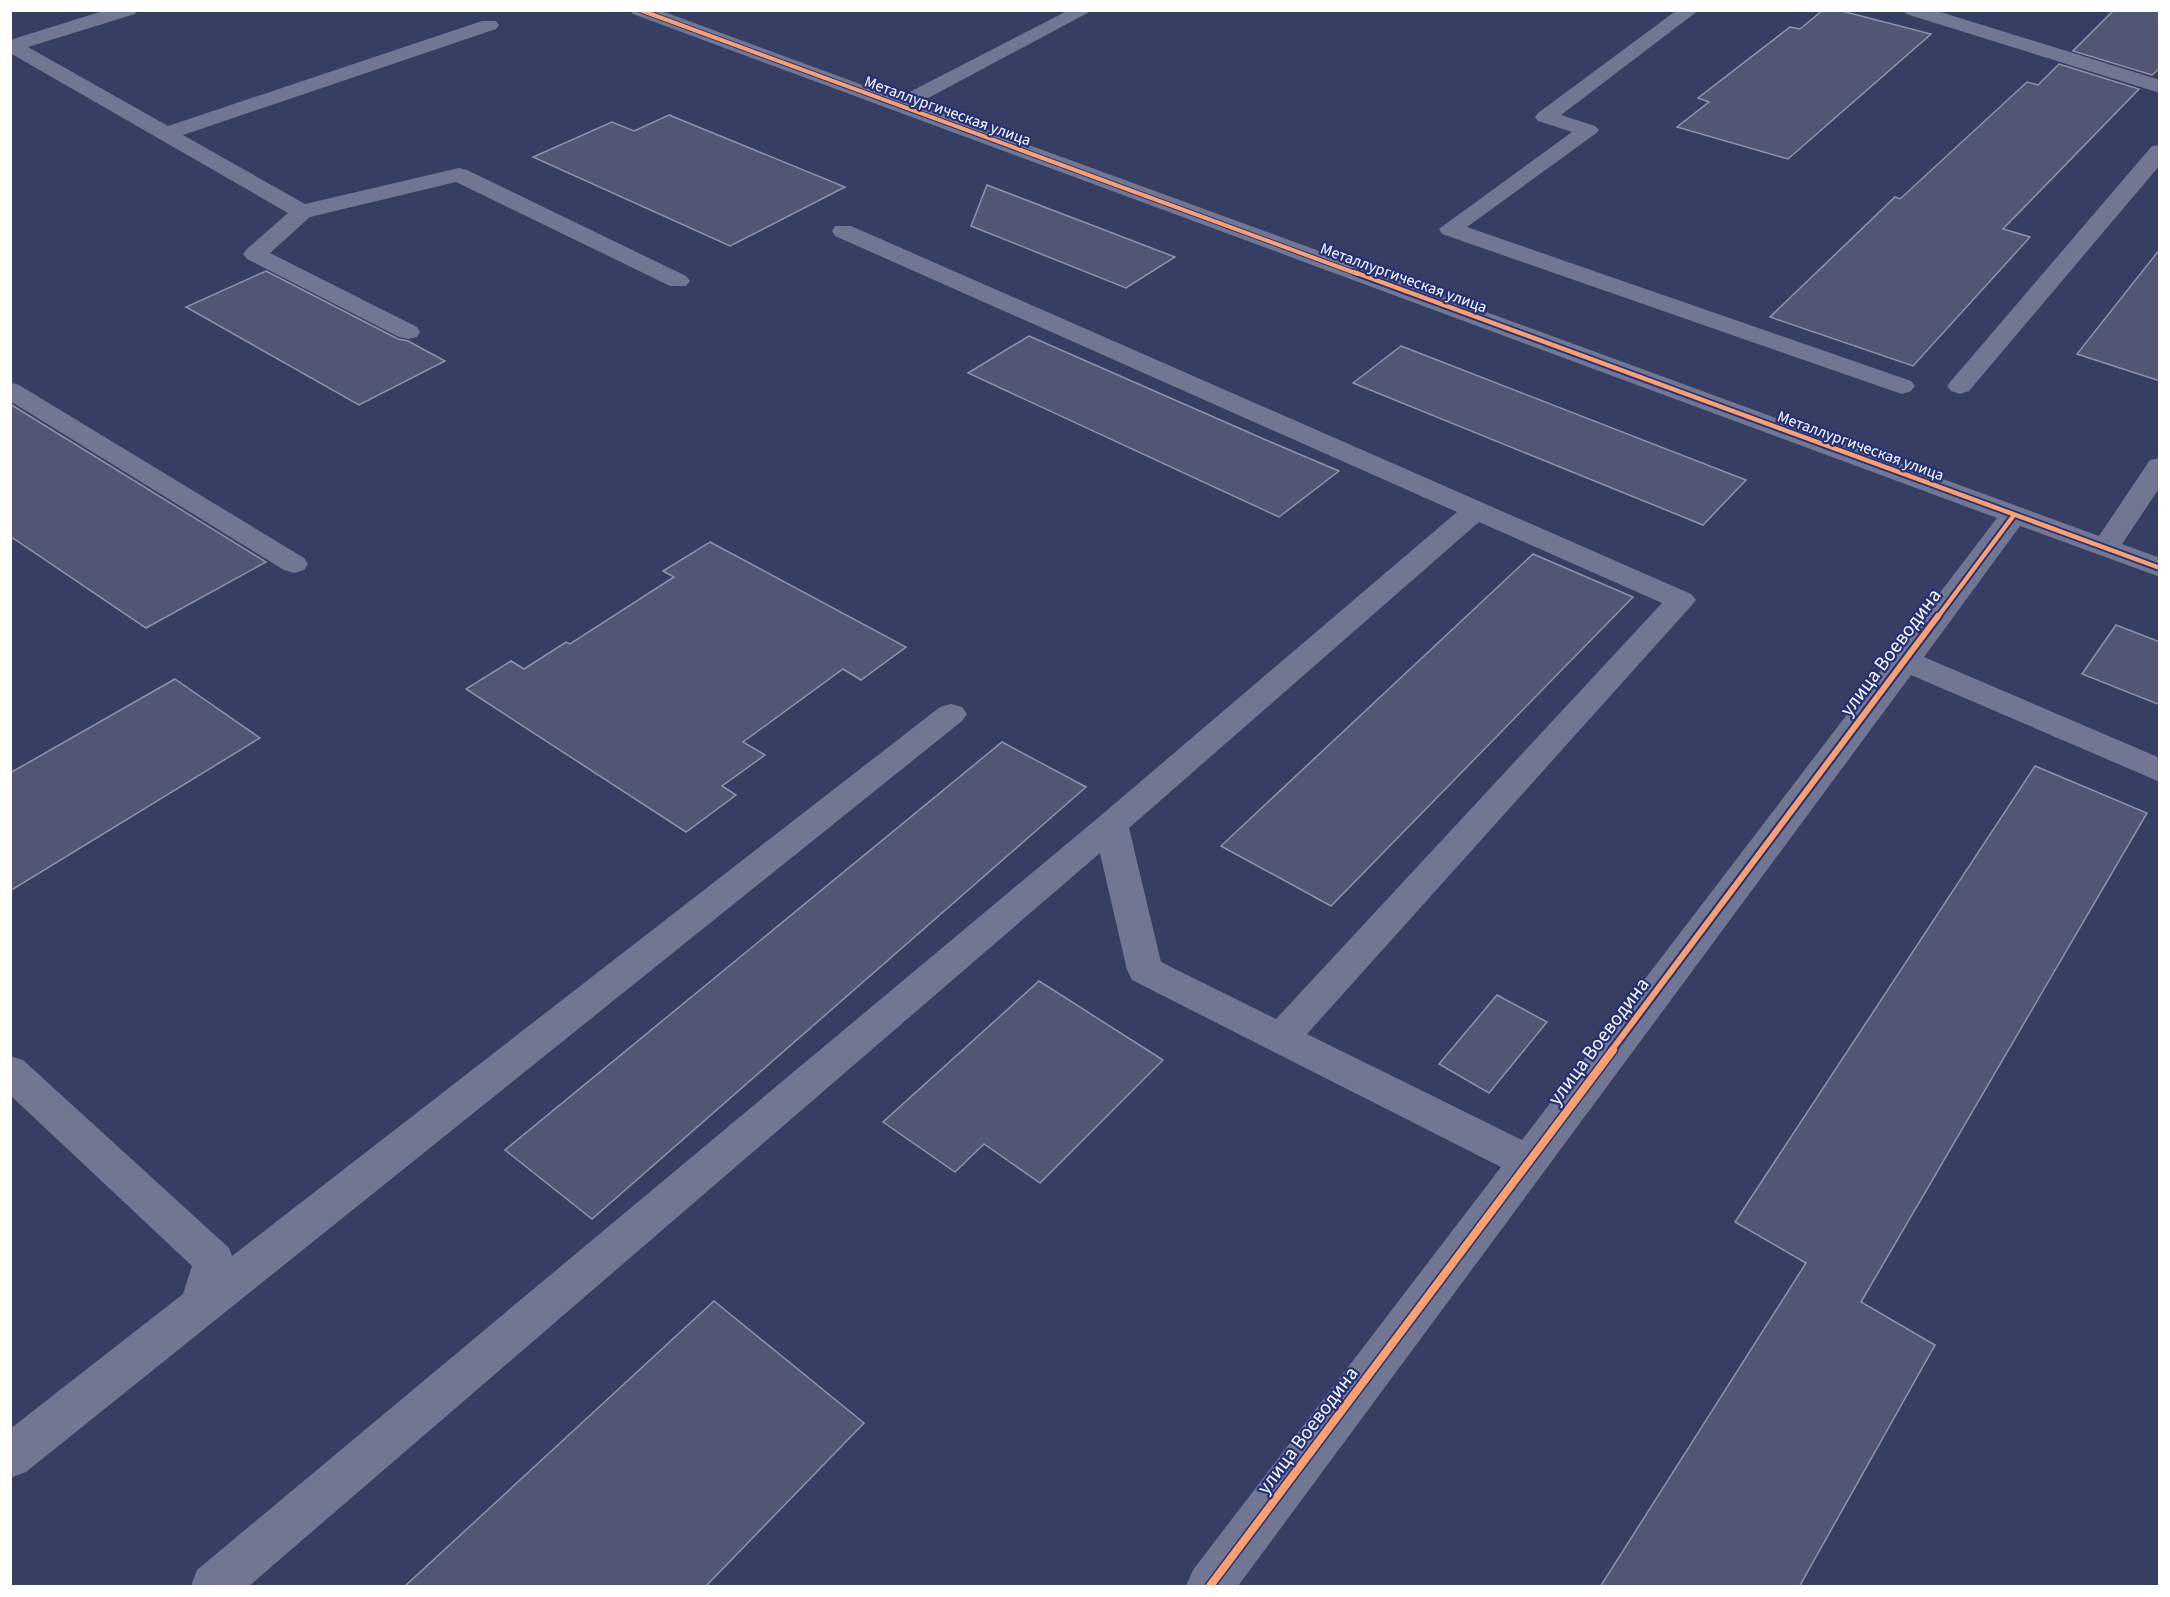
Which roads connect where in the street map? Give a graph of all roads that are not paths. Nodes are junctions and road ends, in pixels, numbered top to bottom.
1 (128, 10) edge
2 (640, 10) edge
3 (1084, 10) edge
4 (1690, 10) edge
5 (1913, 10) edge
6 (489, 25) dead end
7 (12, 46) edge
8 (2160, 87) edge
9 (898, 106) junction
10 (166, 134) junction
11 (2160, 151) edge
12 (302, 212) junction
13 (843, 231) dead end
14 (678, 281) dead end
15 (408, 332) dead end
16 (1902, 386) dead end
17 (1959, 386) dead end
18 (10, 390) edge
19 (2160, 466) edge
20 (1476, 510) junction
21 (2014, 515) junction
22 (2106, 549) junction
23 (294, 564) dead end
24 (2160, 568) edge
25 (1904, 660) junction
26 (951, 714) dead end
27 (2160, 771) edge
28 (1111, 825) junction
29 (1281, 1038) junction
30 (10, 1071) edge
31 (1528, 1162) junction
32 (201, 1305) junction
33 (10, 1457) edge
34 (214, 1587) edge
35 (1210, 1587) edge

1 - 7 street
2 - 9 street, Металлургическая улица
3 - 9 street
4 - 16 street
5 - 8 street
6 - 10 street
7 - 10 street
9 - 21 street, Металлургическая улица
10 - 12 street
11 - 17 street
12 - 14 street
12 - 15 street
13 - 20 street
18 - 23 street
19 - 22 street
20 - 28 street
20 - 29 street
21 - 22 street, Металлургическая улица
21 - 25 street, улица Воеводина
22 - 24 street, Металлургическая улица
25 - 27 street
25 - 31 street, улица Воеводина
26 - 32 street
28 - 29 street
28 - 34 street
29 - 31 street
30 - 32 street
31 - 35 street, улица Воеводина
32 - 33 street

